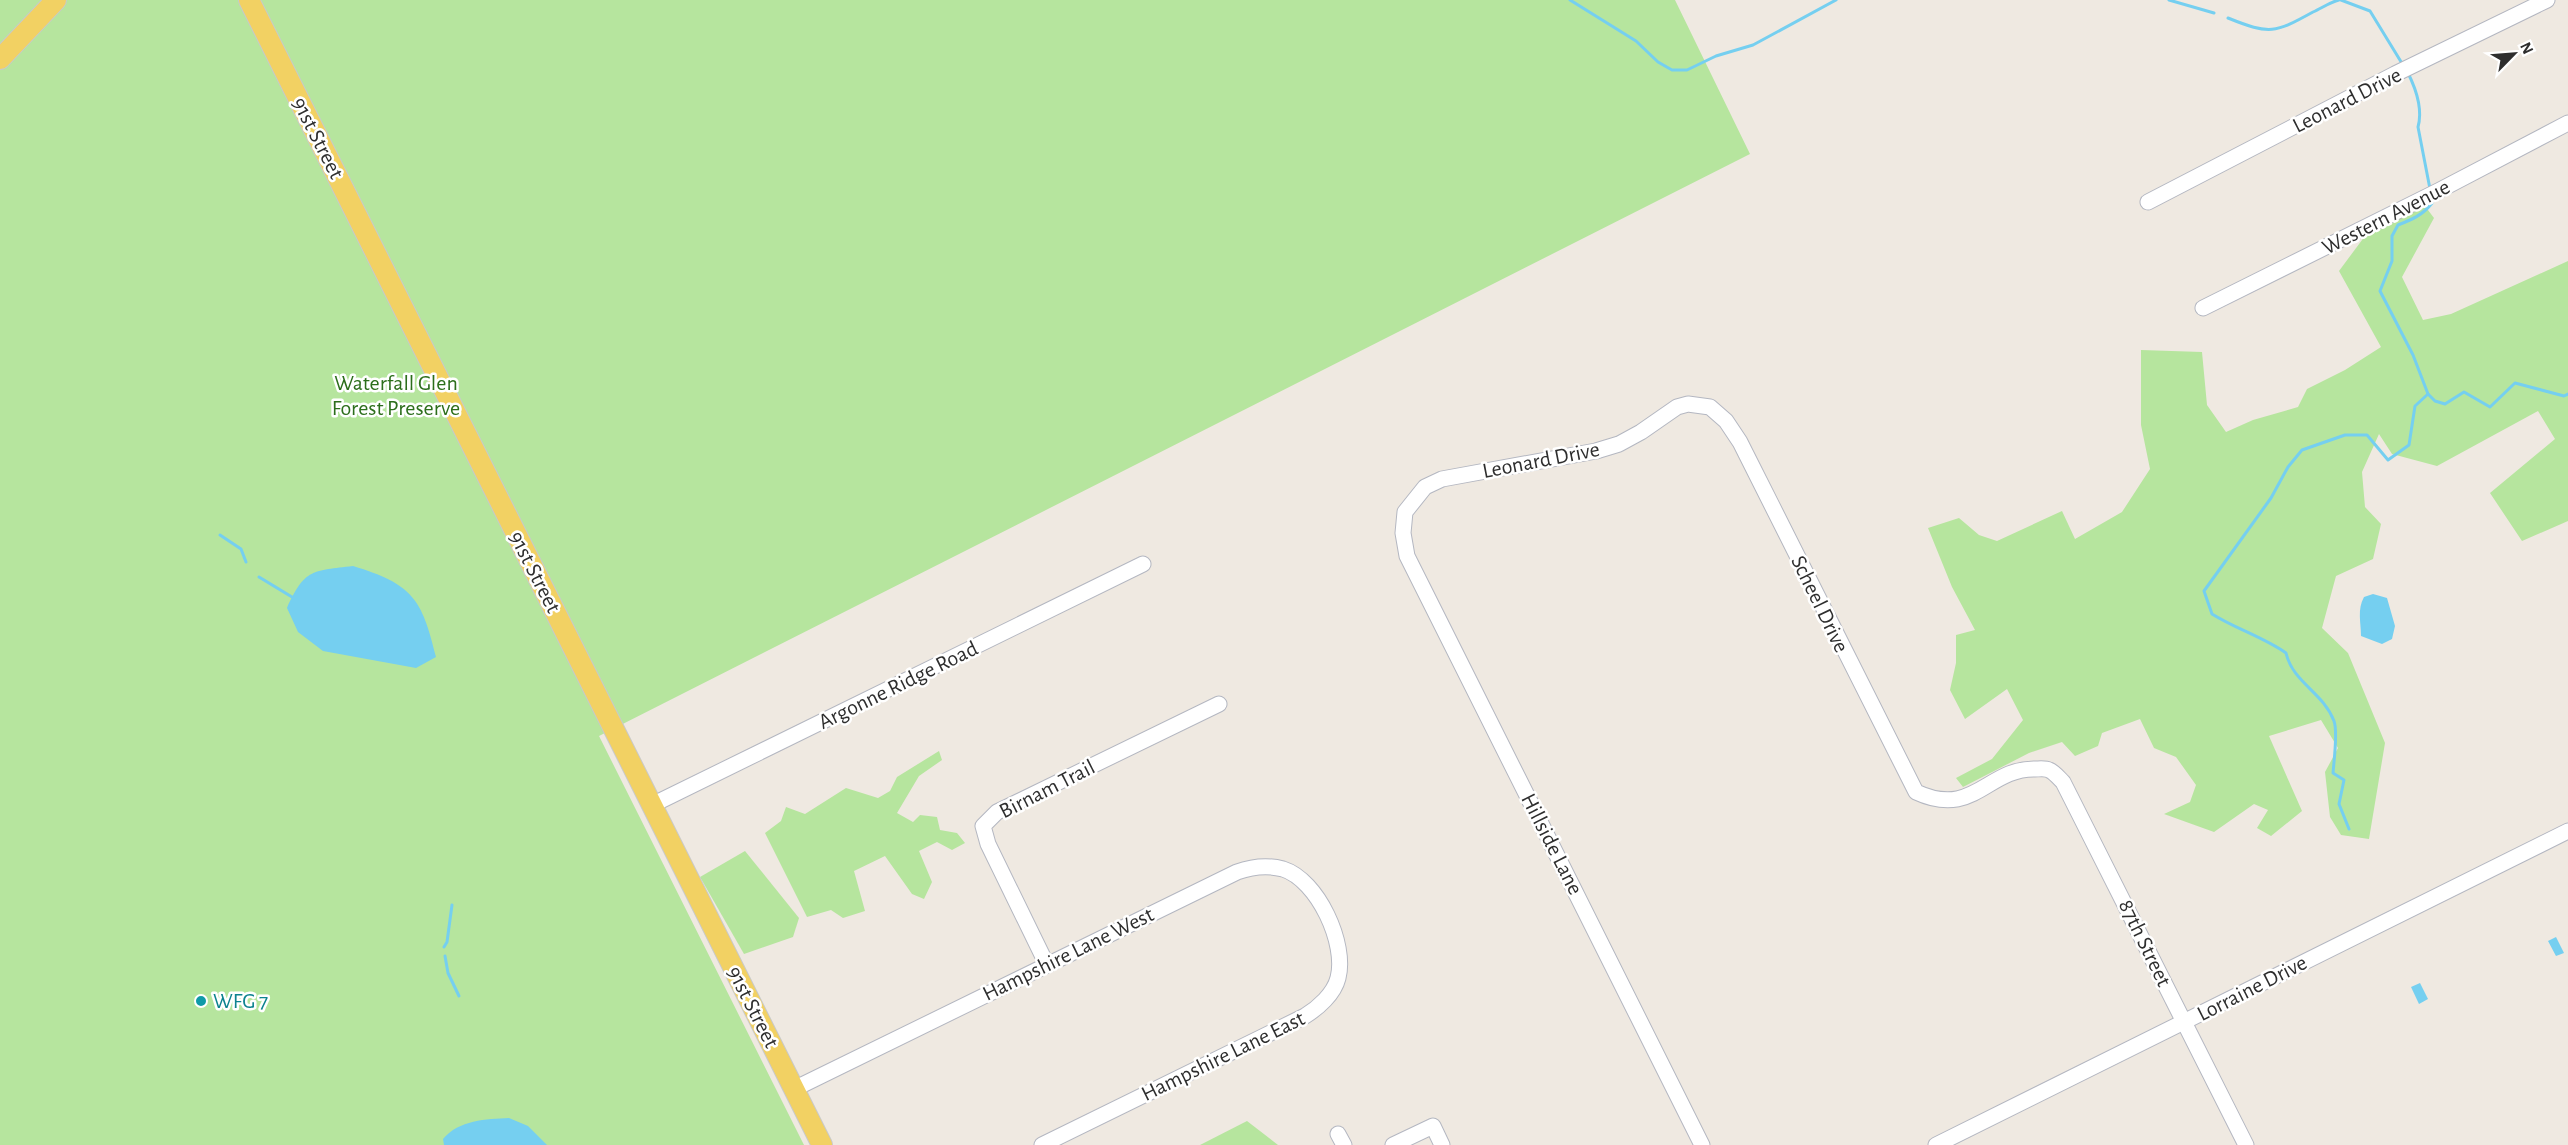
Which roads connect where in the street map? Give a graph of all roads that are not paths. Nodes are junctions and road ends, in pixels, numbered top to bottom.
1 (56, 0) edge
2 (249, 0) edge
3 (2547, 0) edge
4 (0, 59) edge
5 (2568, 123) edge
6 (2148, 202) dead end
7 (2203, 308) dead end
8 (1710, 407) joint
9 (1403, 542) joint
10 (1143, 564) dead end
11 (1219, 704) dead end
12 (2023, 769) joint
13 (652, 805) junction
14 (2568, 831) edge
15 (1329, 921) joint
16 (1047, 965) junction
17 (2184, 1022) junction
18 (794, 1089) junction
19 (822, 1145) edge
20 (1042, 1145) edge
21 (1393, 1145) edge
22 (1442, 1145) edge
23 (1702, 1145) edge
24 (1936, 1145) edge
25 (2246, 1145) edge

1 - 4 main road
2 - 13 main road, 91st Street
3 - 6 street, Leonard Drive
5 - 7 street, Western Avenue
8 - 9 street, Leonard Drive
8 - 12 street, Scheel Drive
9 - 23 street, Hillside Lane
10 - 13 street, Argonne Ridge Road
11 - 16 street, Birnam Trail
12 - 17 street, 87th Street
13 - 18 main road, 91st Street
14 - 17 street, Lorraine Drive
15 - 16 street, Hampshire Lane West
15 - 20 street, Hampshire Lane East
16 - 18 street, Hampshire Lane West
17 - 24 street, Lorraine Drive
17 - 25 street, 87th Street
18 - 19 main road, 91st Street
21 - 22 street

